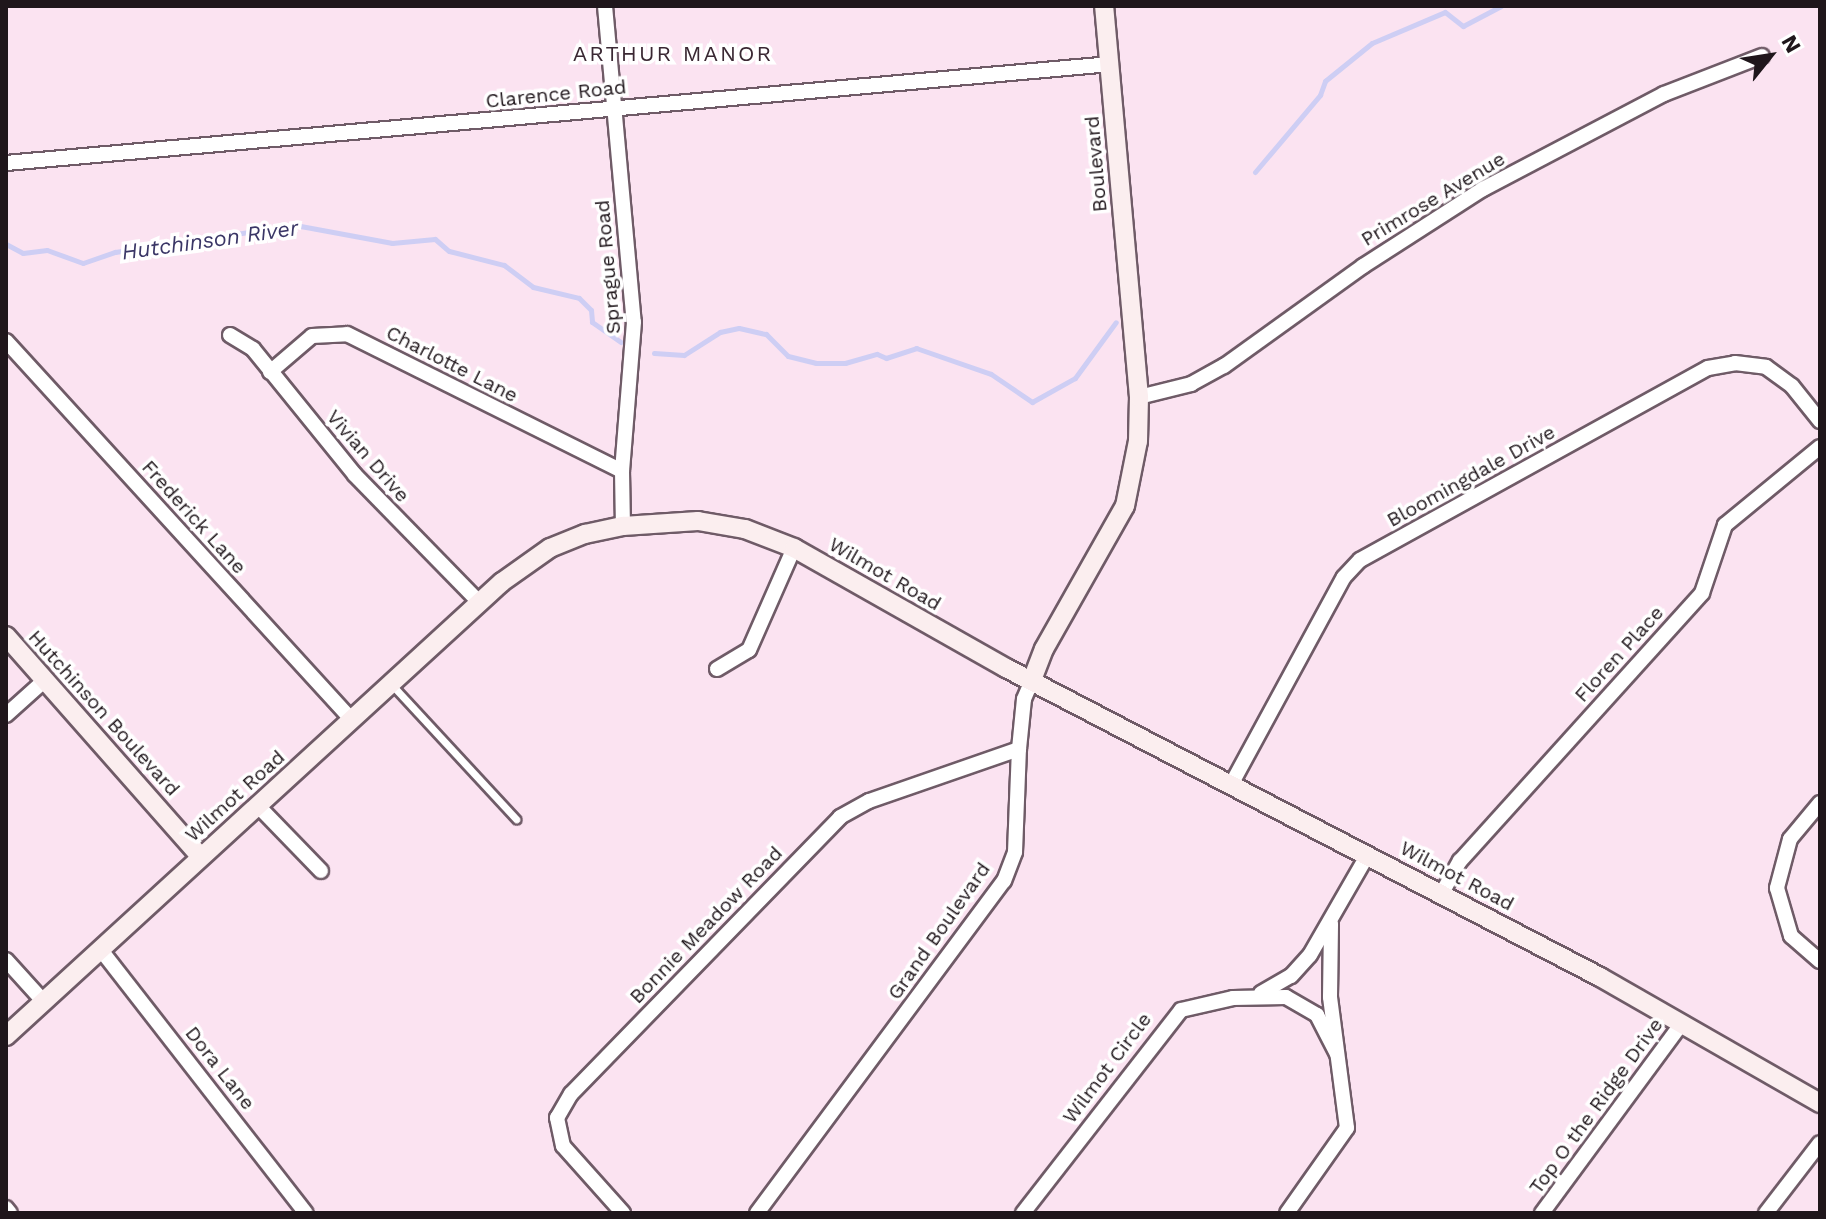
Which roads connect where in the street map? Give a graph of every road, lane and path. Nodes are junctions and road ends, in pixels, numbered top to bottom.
1 (605, 6) edge
2 (1104, 6) edge
3 (1762, 56) dead end
4 (1110, 64) junction
5 (614, 108) junction
6 (6, 163) edge
7 (1132, 317) joint
8 (230, 335) dead end
9 (6, 341) edge
10 (270, 372) junction
11 (1139, 397) junction
12 (1820, 421) edge
13 (1820, 447) edge
14 (622, 471) junction
15 (623, 526) junction
16 (794, 548) junction
17 (479, 602) junction
18 (6, 636) edge
19 (717, 669) dead end
20 (45, 680) junction
21 (1032, 680) junction
22 (390, 684) junction
23 (6, 715) edge
24 (352, 720) junction
25 (1019, 749) junction
26 (1232, 783) junction
27 (1820, 803) edge
28 (259, 807) junction
29 (516, 819) dead end
30 (1368, 854) junction
31 (200, 856) junction
32 (321, 871) dead end
33 (1442, 893) junction
34 (1331, 924) junction
35 (101, 950) junction
36 (6, 960) edge
37 (1820, 961) edge
38 (1254, 995) junction
39 (43, 1001) junction
40 (1682, 1023) junction
41 (6, 1036) edge
42 (1337, 1054) junction
43 (1820, 1103) edge
44 (1820, 1143) edge
45 (6, 1208) edge
46 (10, 1213) edge
47 (306, 1213) edge
48 (623, 1213) edge
49 (757, 1213) edge
50 (1023, 1213) edge
51 (1287, 1213) edge
52 (1542, 1213) edge
53 (1766, 1213) edge

1 - 5 street, Sprague Road
2 - 4 street, Boulevard
3 - 11 street, Primrose Avenue
4 - 5 street, Clarence Road
4 - 7 street, Boulevard
5 - 6 street, Clarence Road
5 - 14 street, Sprague Road
7 - 11 street, Grand Boulevard
8 - 10 street, Vivian Drive
9 - 24 street, Frederick Lane
10 - 14 street, Charlotte Lane
10 - 17 street, Vivian Drive
11 - 21 street, Grand Boulevard
12 - 26 street, Bloomingdale Drive
13 - 33 street, Floren Place
14 - 15 street, Sprague Road
15 - 16 street, Wilmot Road
15 - 17 street, Wilmot Road
16 - 19 street
16 - 21 street, Wilmot Road
17 - 22 street, Wilmot Road
18 - 20 street, Hutchinson Boulevard
20 - 23 street
20 - 31 street, Hutchinson Boulevard
21 - 25 street, Grand Boulevard
21 - 26 street, Wilmot Road
22 - 24 street, Wilmot Road
22 - 29 lane
24 - 28 street, Wilmot Road
25 - 48 street, Bonnie Meadow Road
25 - 49 street, Grand Boulevard
26 - 30 street, Wilmot Road
27 - 37 street
28 - 31 street, Wilmot Road
28 - 32 street
30 - 33 street, Wilmot Road
30 - 34 street, Wilmot Circle
31 - 35 street, Wilmot Road
33 - 40 street, Wilmot Road
34 - 38 street, Wilmot Circle
34 - 42 street, Wilmot Circle
35 - 39 street, Wilmot Road
35 - 47 street, Dora Lane
36 - 39 street
38 - 42 street, Wilmot Circle
38 - 50 street, Wilmot Circle
39 - 41 street, Wilmot Road
40 - 43 street, Wilmot Road
40 - 52 street, Top O the Ridge Drive
42 - 51 street, Wilmot Circle
44 - 53 street
45 - 46 street

